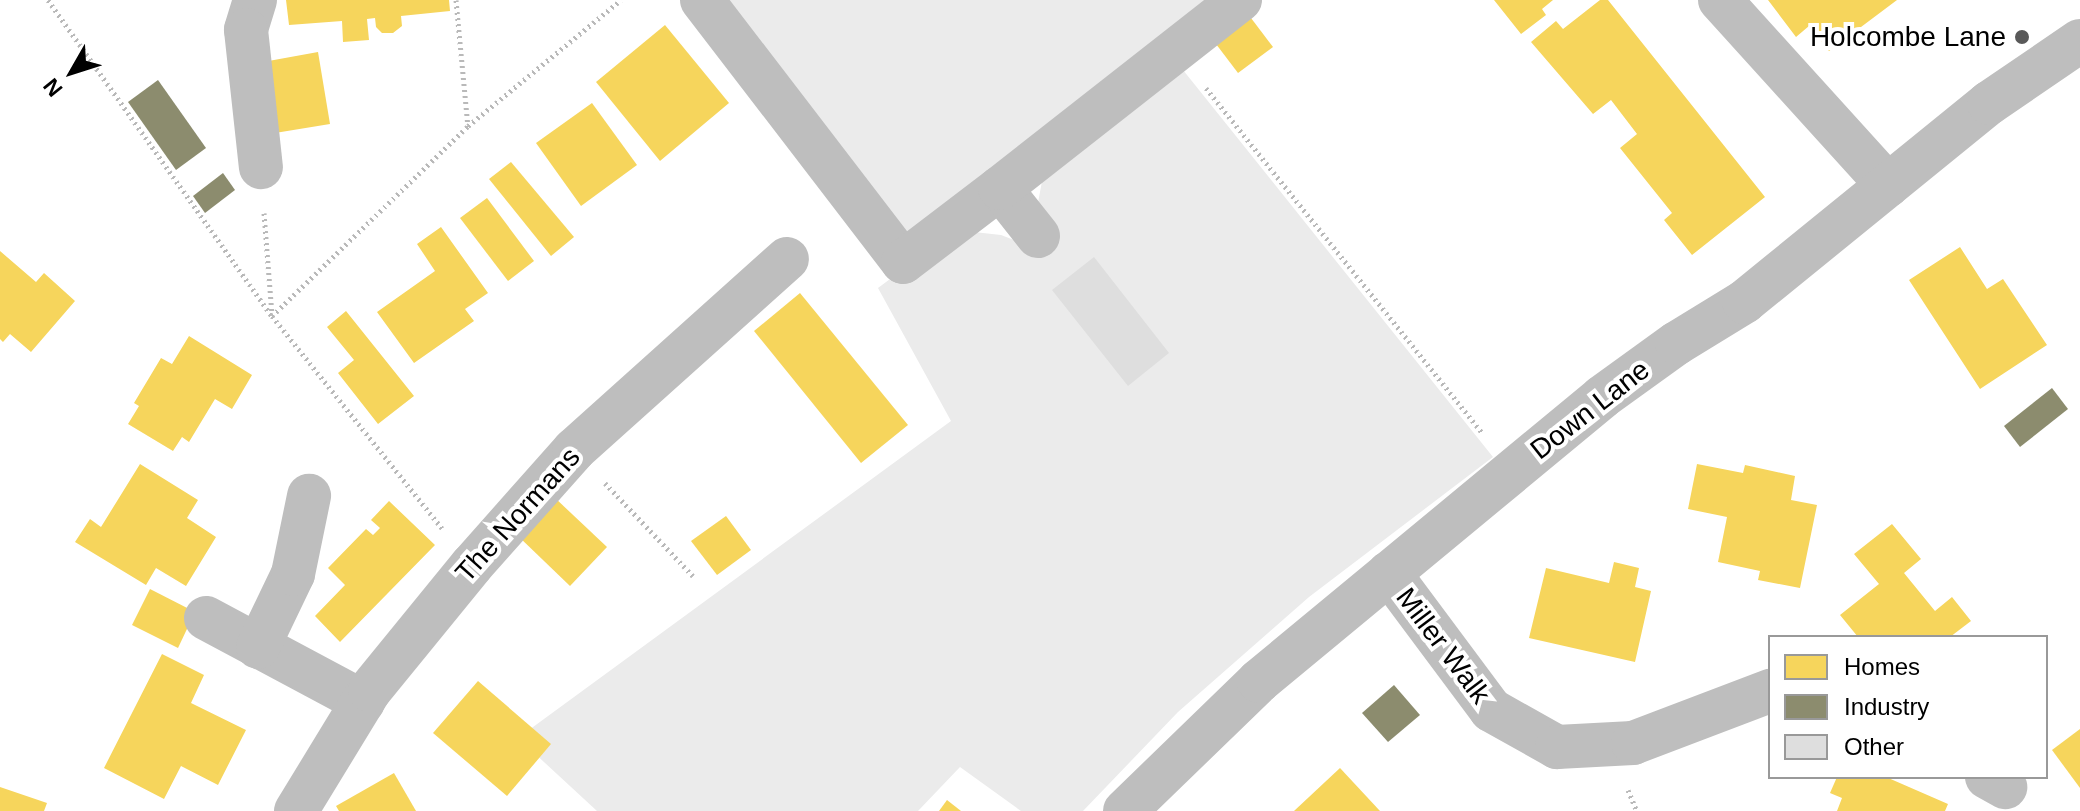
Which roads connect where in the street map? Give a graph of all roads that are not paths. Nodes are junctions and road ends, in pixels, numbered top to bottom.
1 (255, 0) edge
2 (702, 0) edge
3 (1240, 0) edge
4 (1720, 0) edge
5 (2080, 41) edge
6 (261, 167) road end
7 (1888, 185) junction
8 (1000, 188) junction
9 (1038, 236) dead end
10 (787, 259) dead end
11 (309, 496) dead end
12 (1389, 573) junction
13 (206, 618) dead end
14 (258, 647) junction
15 (1768, 691) edge
16 (363, 702) junction
17 (296, 811) edge
18 (1125, 811) edge

1 - 6 street
2 - 8 street
3 - 8 street
4 - 7 street
5 - 7 street, Down Lane
7 - 12 street, Down Lane
8 - 9 street
10 - 16 street, The Normans
11 - 14 street
12 - 15 street, Miller Walk
12 - 18 street, Down Lane
13 - 14 street
14 - 16 street
16 - 17 street, The Normans

